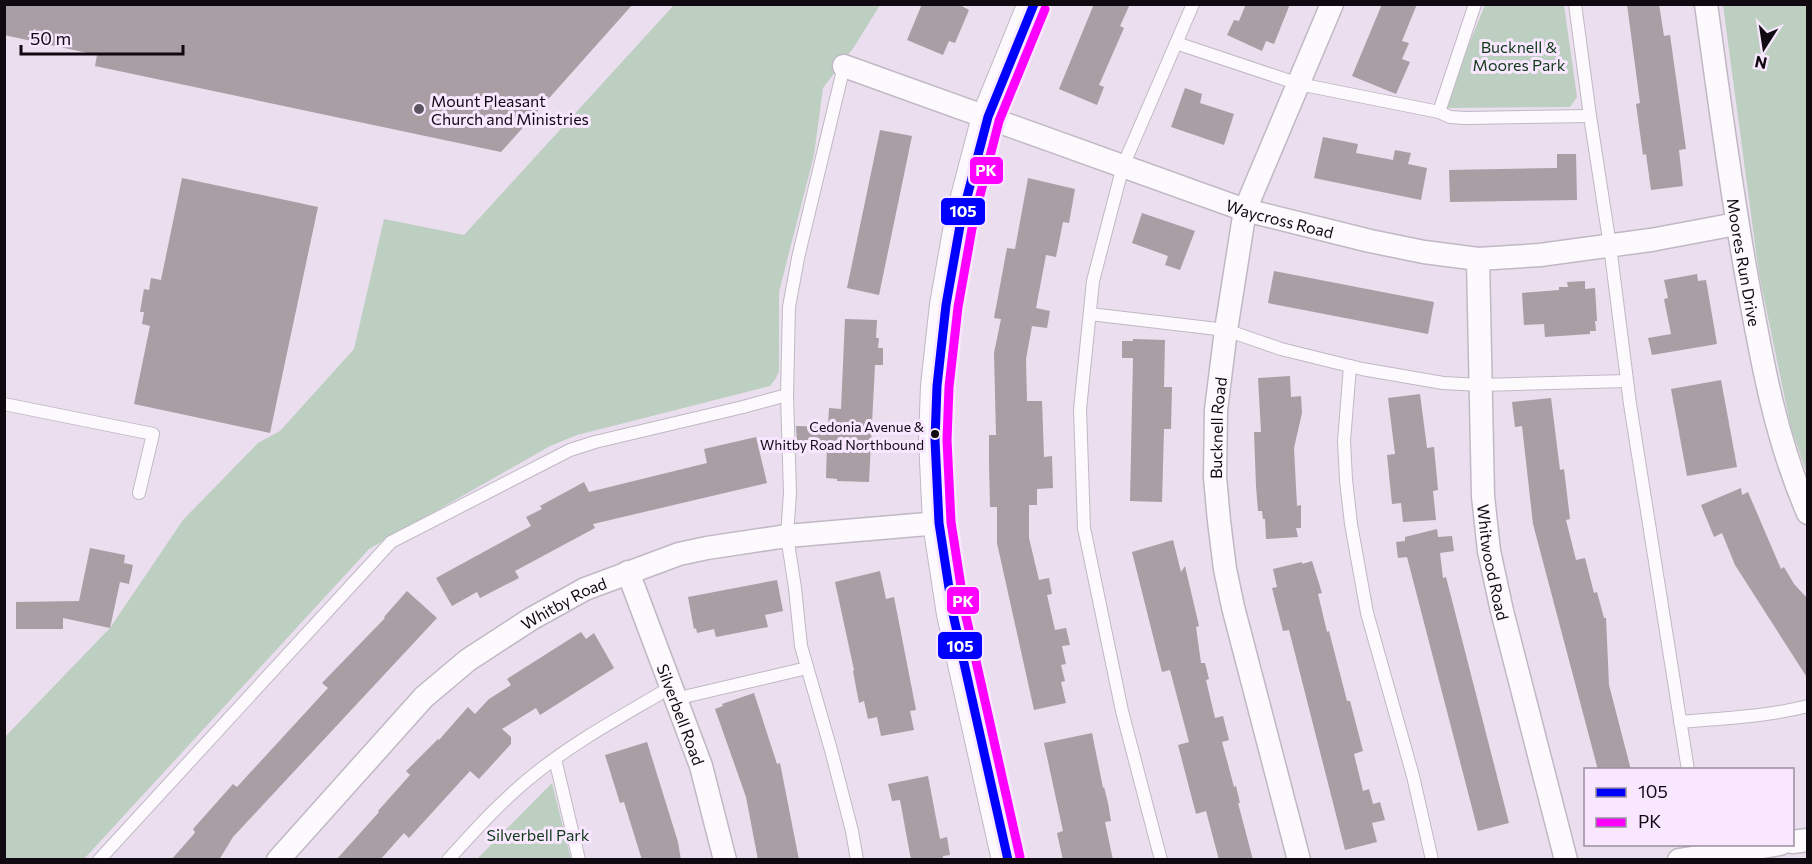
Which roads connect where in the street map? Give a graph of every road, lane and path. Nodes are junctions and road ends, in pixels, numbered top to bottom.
1 (1034, 4) edge
2 (1193, 4) edge
3 (1332, 4) edge
4 (1475, 4) edge
5 (1575, 4) edge
6 (1706, 4) edge
7 (1176, 43) junction
8 (844, 66) joint
9 (1299, 84) junction
10 (1439, 112) junction
11 (1590, 116) junction
12 (988, 117) junction
13 (1123, 166) junction
14 (1245, 210) junction
15 (1736, 224) junction
16 (1610, 246) junction
17 (1478, 258) junction
18 (1090, 314) junction
19 (1226, 330) junction
20 (1350, 366) junction
21 (1627, 381) junction
22 (1481, 385) junction
23 (787, 395) junction
24 (4, 404) edge
25 (139, 493) dead end
26 (1808, 513) edge
27 (939, 523) junction
28 (787, 536) junction
29 (628, 572) junction
30 (807, 668) junction
31 (673, 693) junction
32 (1808, 706) edge
33 (1680, 722) junction
34 (555, 759) junction
35 (1688, 768) edge
36 (1765, 846) edge
37 (1703, 854) edge
38 (99, 860) edge
39 (278, 860) edge
40 (448, 860) edge
41 (579, 860) edge
42 (724, 860) edge
43 (857, 860) edge
44 (1008, 860) edge
45 (1161, 860) edge
46 (1299, 860) edge
47 (1432, 860) edge
48 (1566, 860) edge
49 (1679, 860) edge

1 - 12 street
2 - 7 lane
3 - 9 street, Bucknell Road
4 - 10 lane
5 - 11 lane
6 - 15 street, Moores Run Drive
7 - 9 lane
7 - 13 lane
8 - 12 street, Waycross Road
8 - 23 lane
9 - 10 lane
9 - 14 street, Bucknell Road
10 - 11 lane
11 - 16 lane
12 - 13 street, Waycross Road
12 - 27 street
13 - 14 street, Waycross Road
13 - 18 lane
14 - 17 street, Waycross Road
14 - 19 street, Bucknell Road
15 - 16 street, Waycross Road
15 - 26 street, Moores Run Drive
16 - 17 street, Waycross Road
16 - 21 lane
17 - 22 street, Whitwood Road
18 - 19 lane
18 - 45 lane
19 - 20 lane
19 - 46 street, Bucknell Road
20 - 22 lane
20 - 47 lane
21 - 22 lane
21 - 33 lane
22 - 48 street, Whitwood Road
23 - 28 lane
23 - 38 lane
24 - 25 lane
27 - 28 street, Whitby Road
27 - 44 street
28 - 29 street, Whitby Road
28 - 30 lane
29 - 31 street, Silverbell Road
29 - 39 street, Whitby Road
30 - 31 lane
30 - 43 lane
31 - 34 lane
31 - 42 street, Silverbell Road
32 - 33 lane
33 - 35 lane
34 - 40 lane
34 - 41 lane
36 - 37 street
37 - 49 street

